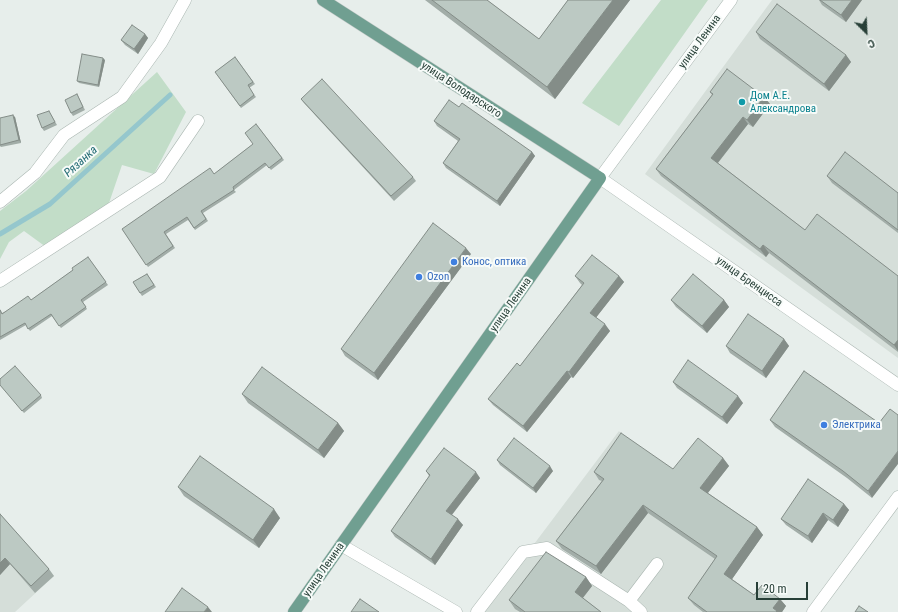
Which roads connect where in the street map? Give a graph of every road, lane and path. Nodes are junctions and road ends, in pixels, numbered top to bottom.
1 (185, 0) edge
2 (323, 0) edge
3 (731, 0) edge
4 (198, 121) dead end
5 (600, 178) junction
6 (0, 202) edge
7 (0, 281) edge
8 (898, 385) edge
9 (898, 497) edge
10 (342, 545) junction
11 (657, 564) dead end
12 (629, 600) junction
13 (481, 611) edge
14 (294, 612) edge
15 (456, 612) edge
16 (642, 612) edge
17 (813, 612) edge

1 - 6 street
2 - 5 main road, улица Володарского
3 - 5 street, улица Ленина
4 - 7 street
5 - 8 street, улица Бренцисса
5 - 10 main road, улица Ленина
9 - 17 street
10 - 14 main road, улица Ленина
10 - 15 street
11 - 12 street
12 - 13 street
12 - 16 street

